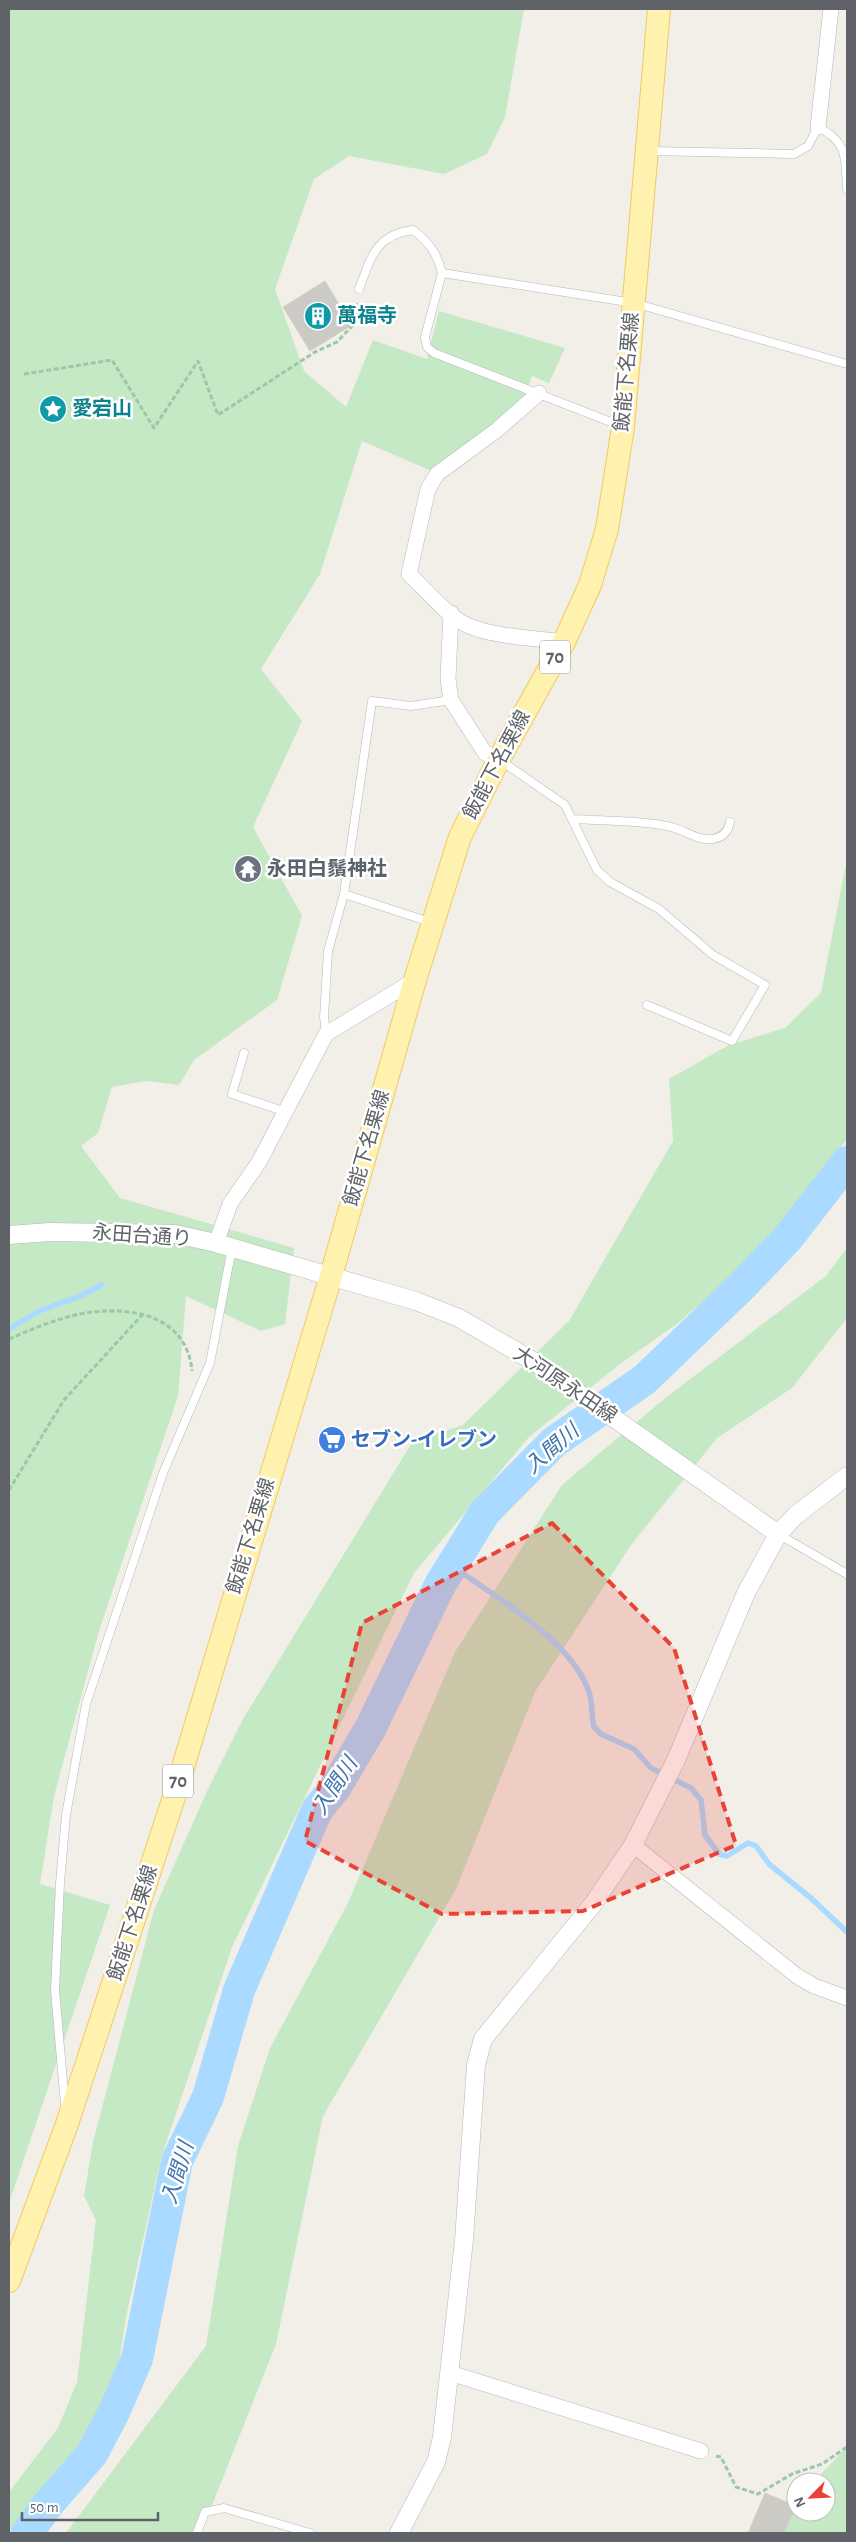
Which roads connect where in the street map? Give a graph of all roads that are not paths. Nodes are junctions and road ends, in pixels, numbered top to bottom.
1 (659, 9) edge
2 (831, 9) edge
3 (818, 127) junction
4 (646, 151) junction
5 (847, 189) edge
6 (442, 273) junction
7 (360, 289) road end
8 (634, 303) junction
9 (847, 364) edge
10 (539, 393) junction
11 (623, 427) junction
12 (451, 613) junction
13 (564, 642) junction
14 (451, 700) junction
15 (499, 759) junction
16 (573, 819) junction
17 (730, 822) dead end
18 (344, 894) junction
19 (432, 923) junction
20 (415, 980) junction
21 (647, 1005) dead end
22 (326, 1034) junction
23 (244, 1053) dead end
24 (286, 1112) junction
25 (9, 1235) edge
26 (224, 1245) junction
27 (331, 1276) junction
28 (847, 1476) edge
29 (778, 1534) junction
30 (847, 1574) edge
31 (633, 1845) junction
32 (847, 1998) edge
33 (67, 2124) junction
34 (9, 2282) edge
35 (450, 2373) junction
36 (701, 2452) road end
37 (197, 2533) edge
38 (310, 2533) edge
39 (399, 2533) edge

1 - 4 main road, 飯能下名栗線 / 70
2 - 3 street
3 - 4 lane
3 - 5 lane
4 - 8 main road, 飯能下名栗線 / 70
6 - 7 lane
6 - 8 lane
6 - 10 lane
8 - 9 lane
8 - 11 main road, 飯能下名栗線 / 70
10 - 11 lane
10 - 12 street
11 - 13 main road, 飯能下名栗線 / 70
12 - 13 street
12 - 14 street
13 - 15 main road, 飯能下名栗線 / 70
14 - 15 street
14 - 18 lane
15 - 16 lane
15 - 19 main road, 飯能下名栗線 / 70
16 - 17 lane
16 - 21 lane
18 - 19 lane
18 - 22 lane
19 - 20 main road, 飯能下名栗線 / 70
20 - 22 street
20 - 27 main road, 飯能下名栗線 / 70
22 - 24 street
23 - 24 lane
24 - 26 street
25 - 26 street, 永田台通り
26 - 27 street, 永田台通り
26 - 33 lane
27 - 29 street, 大河原永田線
27 - 33 main road, 飯能下名栗線 / 70
28 - 29 street
29 - 30 lane
29 - 31 street
31 - 32 street
31 - 35 street
33 - 34 main road, 飯能下名栗線 / 70
35 - 36 street
35 - 39 street
37 - 38 lane

